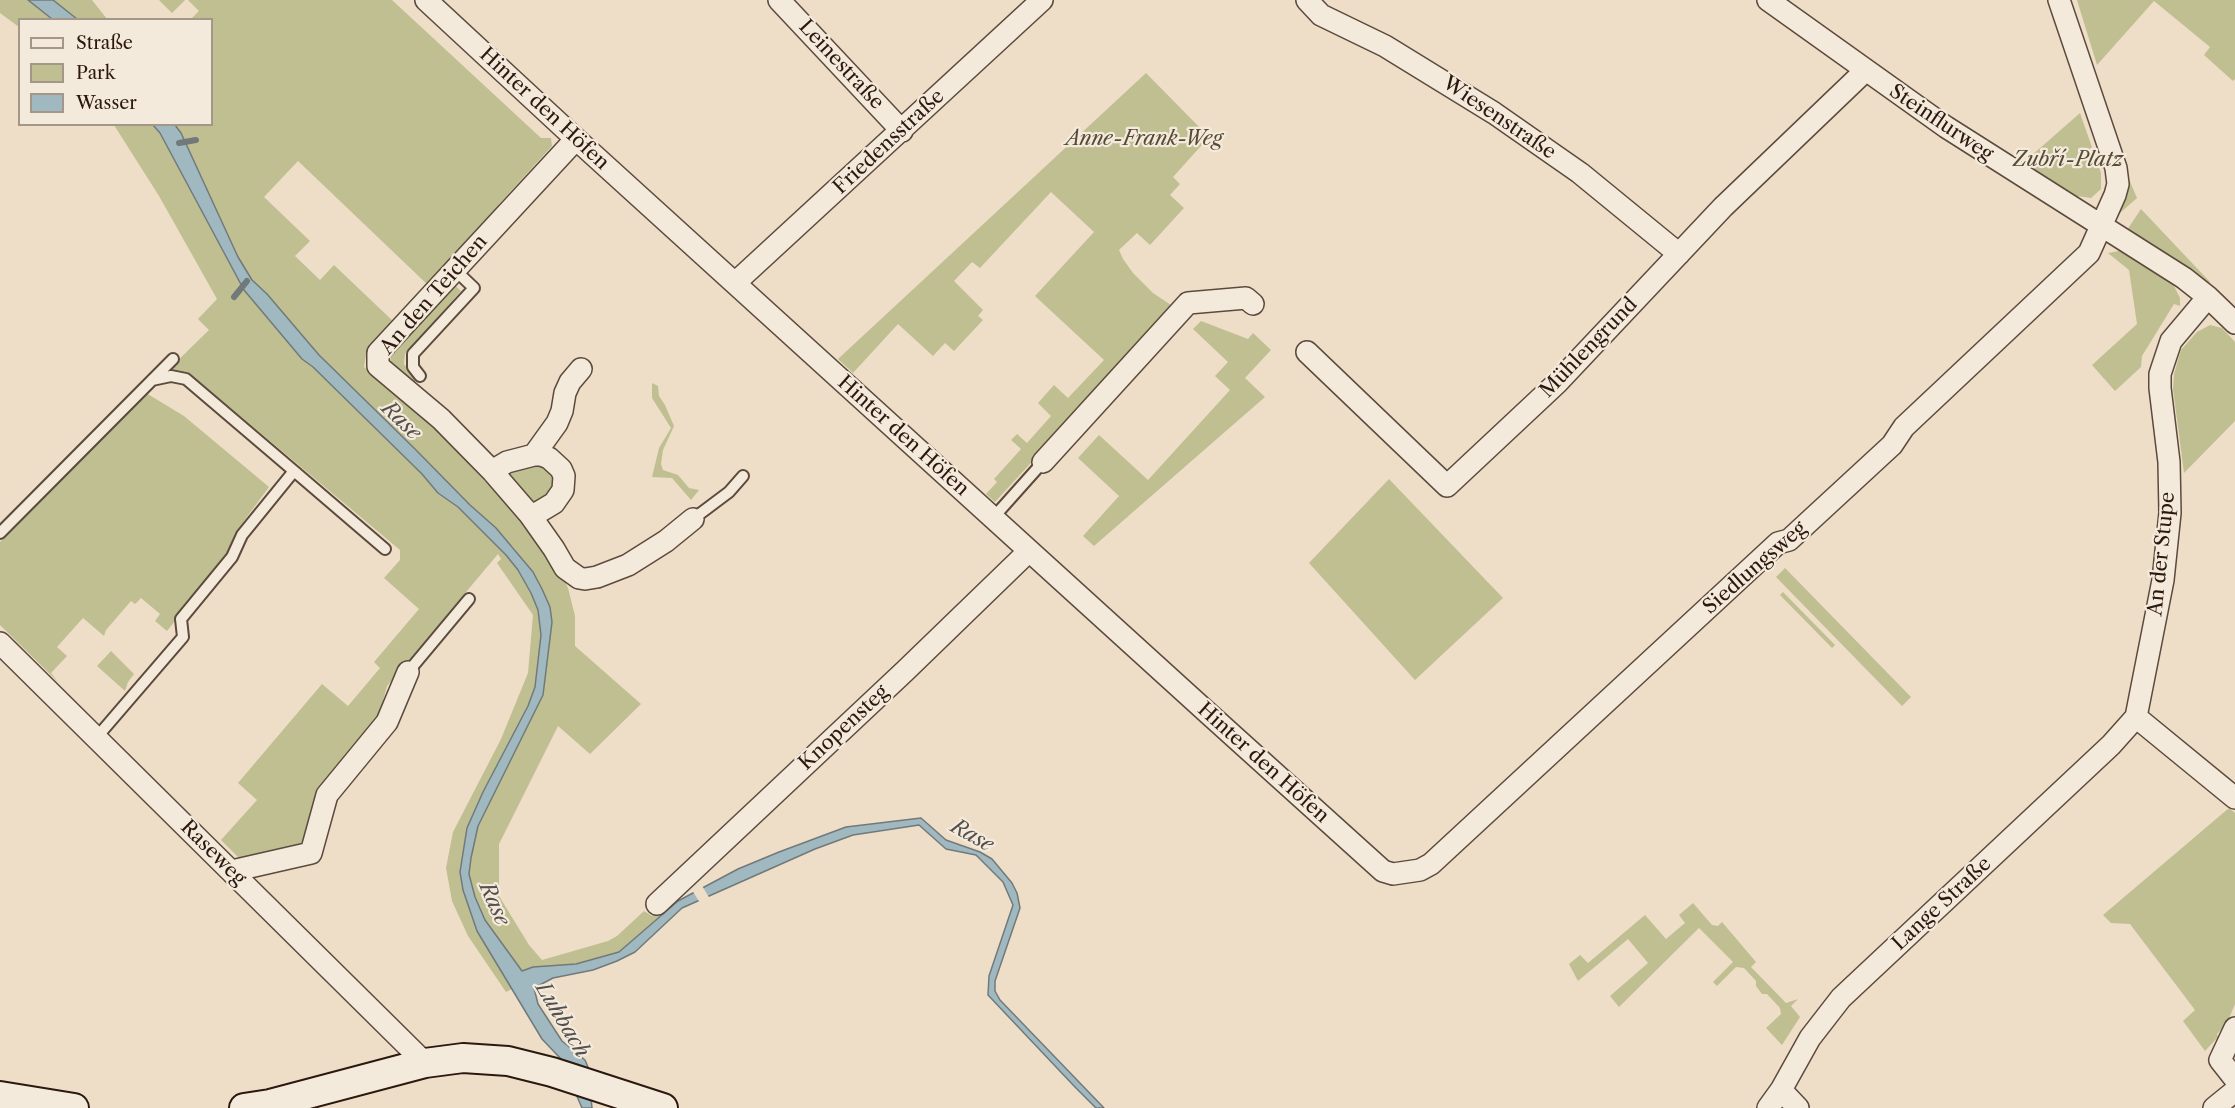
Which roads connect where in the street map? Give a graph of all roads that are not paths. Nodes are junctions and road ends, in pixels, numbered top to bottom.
1 (426, 0) edge
2 (779, 0) edge
3 (1042, 0) edge
4 (1307, 0) edge
5 (1768, 0) edge
6 (2059, 0) edge
7 (1866, 70) junction
8 (902, 131) junction
9 (576, 139) junction
10 (2100, 225) junction
11 (1679, 254) junction
12 (454, 270) junction
13 (735, 283) junction
14 (2208, 297) junction
15 (1253, 304) dead end
16 (2235, 323) edge
17 (1307, 352) dead end
18 (173, 359) dead end
19 (581, 369) dead end
20 (420, 376) dead end
21 (152, 380) junction
22 (534, 455) junction
23 (1044, 462) joint
24 (294, 471) junction
25 (492, 471) junction
26 (743, 476) dead end
27 (530, 515) junction
28 (993, 518) junction
29 (693, 519) joint
30 (0, 533) edge
31 (385, 549) dead end
32 (1029, 551) junction
33 (469, 599) dead end
34 (0, 643) edge
35 (408, 672) joint
36 (2136, 717) junction
37 (97, 737) junction
38 (2235, 798) edge
39 (232, 871) junction
40 (1383, 871) joint
41 (657, 904) dead end
42 (2235, 1028) edge
43 (425, 1063) junction
44 (2235, 1079) edge
45 (1781, 1090) junction
46 (2235, 1092) edge
47 (0, 1096) edge
48 (74, 1108) edge
49 (244, 1108) edge
50 (663, 1108) edge
51 (1768, 1108) edge
52 (1798, 1108) edge
53 (2214, 1108) edge

1 - 9 street, Hinter den Höfen
2 - 8 street, Leinestraße
3 - 8 street, Friedensstraße
4 - 11 street, Wiesenstraße
5 - 7 street, Steinflurweg
6 - 10 street, Siedlungsweg
7 - 10 street, Steinflurweg
7 - 11 street, Mühlengrund
8 - 13 street, Friedensstraße
9 - 12 street, An den Teichen
9 - 13 street, Hinter den Höfen
10 - 14 street, Steinflurweg
10 - 40 street, Siedlungsweg
11 - 17 street, Mühlengrund
12 - 20 lane
12 - 25 street, An den Teichen
13 - 28 street, Hinter den Höfen
14 - 16 street, Steinflurweg
14 - 36 street, An der Stupe
15 - 23 street
18 - 21 lane
19 - 22 street
21 - 24 lane
21 - 30 lane
22 - 25 street
22 - 27 street
23 - 28 lane
24 - 31 lane
24 - 37 lane
25 - 27 street, An den Teichen
26 - 29 lane, An den Teichen
27 - 29 street, An den Teichen
28 - 32 street, Hinter den Höfen
32 - 40 street, Hinter den Höfen
32 - 41 street, Knopensteg
33 - 35 lane
34 - 37 street, Raseweg
35 - 39 street
36 - 38 street
36 - 45 street, Lange Straße
37 - 39 street, Raseweg
39 - 43 street, Raseweg
42 - 44 street
43 - 49 street
43 - 50 street
45 - 51 street, Lange Straße
45 - 52 street
46 - 53 street
47 - 48 street

